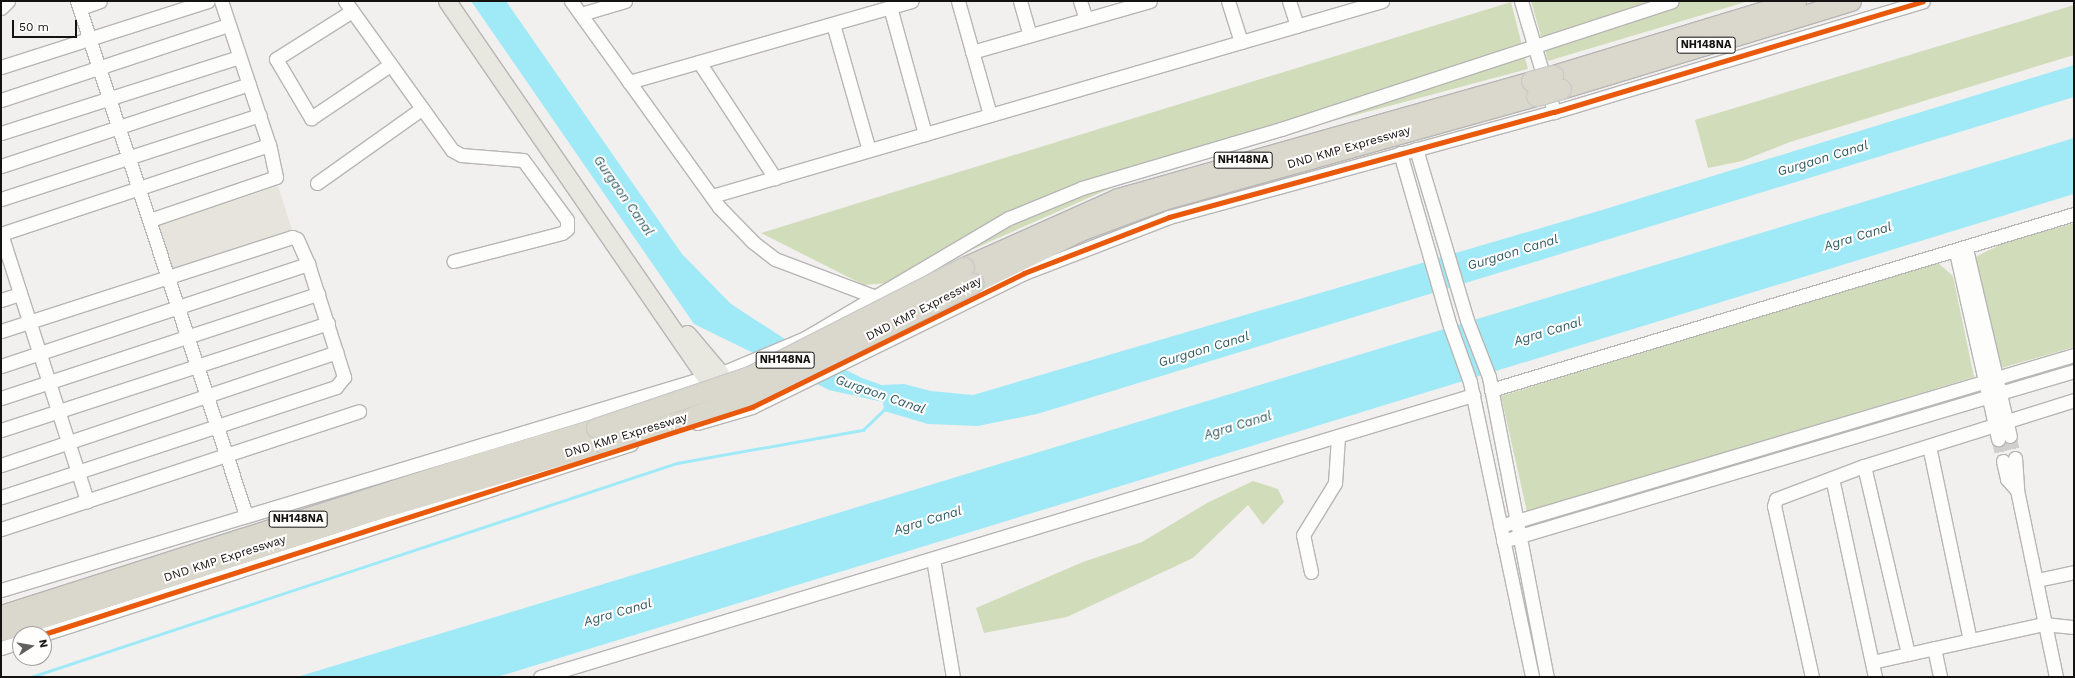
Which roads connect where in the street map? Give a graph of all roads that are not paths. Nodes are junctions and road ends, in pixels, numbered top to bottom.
1 (8, 1) edge
2 (100, 1) edge
3 (208, 1) edge
4 (221, 1) edge
5 (447, 1) edge
6 (458, 1) edge
7 (571, 1) edge
8 (625, 1) edge
9 (912, 1) edge
10 (958, 1) edge
11 (1020, 1) edge
12 (1080, 1) edge
13 (1150, 1) edge
14 (1228, 1) edge
15 (1289, 1) edge
16 (1382, 1) edge
17 (1521, 1) edge
18 (1672, 1) edge
19 (1796, 1) edge
20 (1851, 1) edge
21 (1923, 1) edge
22 (78, 4) edge
23 (1358, 4) edge
24 (348, 6) edge
25 (890, 7) junction
26 (1, 8) edge
27 (580, 14) junction
28 (1086, 19) junction
29 (832, 24) junction
30 (228, 25) junction
31 (1297, 26) junction
32 (1030, 36) junction
33 (90, 40) junction
34 (1241, 42) junction
35 (1533, 45) junction
36 (972, 52) junction
37 (239, 56) junction
38 (699, 62) junction
39 (390, 65) junction
40 (1, 67) edge
41 (100, 68) junction
42 (629, 82) junction
43 (1557, 82) junction
44 (249, 84) junction
45 (109, 98) junction
46 (1, 100) edge
47 (421, 109) junction
48 (1554, 112) junction
49 (260, 115) junction
50 (990, 115) junction
51 (119, 128) junction
52 (1, 133) edge
53 (925, 134) junction
54 (269, 144) junction
55 (1416, 149) junction
56 (869, 150) junction
57 (1400, 153) junction
58 (129, 158) junction
59 (1, 166) edge
60 (775, 178) junction
61 (317, 183) dead end
62 (139, 188) junction
63 (712, 196) junction
64 (1, 199) edge
65 (2074, 214) edge
66 (150, 220) junction
67 (1, 234) edge
68 (1961, 250) junction
69 (454, 261) dead end
70 (933, 263) junction
71 (6, 264) edge
72 (308, 264) junction
73 (168, 276) junction
74 (20, 294) junction
75 (318, 294) junction
76 (878, 298) junction
77 (1, 300) edge
78 (954, 306) junction
79 (178, 307) junction
80 (29, 322) junction
81 (328, 323) junction
82 (1, 332) edge
83 (188, 337) junction
84 (337, 352) junction
85 (40, 354) junction
86 (2074, 355) edge
87 (197, 365) junction
88 (1, 366) edge
89 (2074, 371) edge
90 (712, 375) junction
91 (1991, 380) junction
92 (49, 382) junction
93 (1490, 384) junction
94 (656, 392) junction
95 (206, 395) junction
96 (1994, 395) junction
97 (1473, 396) junction
98 (1, 398) edge
99 (2074, 400) edge
100 (58, 410) junction
101 (359, 411) dead end
102 (2001, 423) junction
103 (217, 426) junction
104 (1, 430) edge
105 (669, 432) junction
106 (599, 435) junction
107 (1338, 437) junction
108 (2004, 438) tunnel mouth
109 (68, 443) junction
110 (1929, 446) junction
111 (226, 455) junction
112 (2009, 460) tunnel mouth
113 (1, 465) edge
114 (1864, 466) junction
115 (78, 472) junction
116 (1832, 478) junction
117 (1, 497) edge
118 (87, 501) junction
119 (246, 515) junction
120 (1517, 522) junction
121 (1500, 526) junction
122 (1, 529) edge
123 (1520, 537) junction
124 (1503, 541) junction
125 (933, 559) junction
126 (1311, 572) dead end
127 (2074, 572) edge
128 (2037, 580) junction
129 (1, 590) edge
130 (1, 615) edge
131 (2044, 624) junction
132 (2074, 627) edge
133 (52, 631) edge
134 (1, 632) edge
135 (1970, 640) junction
136 (12, 645) edge
137 (1, 648) edge
138 (1934, 648) junction
139 (1908, 654) junction
140 (1872, 662) junction
141 (540, 677) edge
142 (953, 677) edge
143 (1532, 677) edge
144 (1547, 677) edge
145 (1812, 677) edge
146 (1875, 677) edge
147 (1940, 677) edge
148 (2056, 677) edge

1 - 26 street
2 - 22 street
3 - 33 street
4 - 30 street
5 - 90 main road
6 - 90 main road
7 - 27 street
8 - 27 street
9 - 25 street
10 - 36 street
11 - 32 street
12 - 28 street
13 - 28 street
14 - 34 street
15 - 31 street
16 - 23 street
17 - 35 street
18 - 35 street
19 - 43 highway, DND KMP Expressway / NH148NA
20 - 43 highway, DND KMP Expressway / NH148NA
21 - 48 street
22 - 33 street
23 - 31 street
24 - 39 street
24 - 39 street
25 - 29 street
25 - 53 street
27 - 42 street
28 - 32 street
29 - 38 street
29 - 56 street
30 - 37 street
30 - 41 street
31 - 34 street
32 - 36 street
33 - 40 street
33 - 41 street
34 - 50 street
35 - 48 street
35 - 70 street
36 - 50 street
37 - 44 street
37 - 45 street
38 - 42 street
38 - 60 street
39 - 47 street
41 - 45 street
41 - 46 street
42 - 63 street
43 - 106 highway, DND KMP Expressway / NH148NA, bridge
44 - 49 street
44 - 51 street
45 - 51 street
45 - 52 street
47 - 61 street
47 - 69 street
48 - 55 street
49 - 54 street
49 - 58 street
50 - 53 street
51 - 58 street
51 - 59 street
53 - 56 street
54 - 62 street
54 - 66 street
55 - 57 street
55 - 93 street
56 - 60 street
57 - 78 street
57 - 97 street
58 - 62 street
58 - 64 street
60 - 63 street
62 - 66 street
62 - 67 street
63 - 76 street
65 - 68 street
66 - 73 street
67 - 71 street
68 - 91 street
68 - 93 street
70 - 76 street
70 - 78 street
71 - 74 street
72 - 73 street
72 - 75 street
72 - 79 street
73 - 79 street
73 - 80 street
74 - 77 street
74 - 80 street
75 - 81 street
75 - 83 street
76 - 90 street
78 - 105 street
79 - 83 street
79 - 85 street
80 - 82 street
80 - 85 street
81 - 84 street
81 - 87 street
83 - 87 street
83 - 92 street
84 - 95 street
84 - 103 street
85 - 88 street
85 - 92 street
86 - 91 street
87 - 95 street
87 - 100 street
89 - 96 street
90 - 94 street
91 - 96 street
91 - 120 street
92 - 98 street
92 - 100 street
93 - 120 street
94 - 105 street
94 - 119 street
95 - 103 street
95 - 109 street
96 - 102 street
96 - 123 street
97 - 107 street
97 - 121 street
99 - 102 street
100 - 104 street
100 - 109 street
101 - 111 street
102 - 108 street
102 - 110 street
103 - 111 street
103 - 115 street
105 - 133 street
106 - 130 highway, DND KMP Expressway / NH148NA
106 - 134 highway, DND KMP Expressway / NH148NA
107 - 125 street
107 - 126 street
109 - 113 street
109 - 115 street
110 - 114 street
110 - 135 street
111 - 118 street
111 - 119 street
112 - 128 street
114 - 116 street
114 - 139 street
115 - 117 street
115 - 118 street
116 - 140 street
116 - 145 street
118 - 122 street
119 - 129 street
120 - 121 street
120 - 123 street
121 - 124 street
123 - 124 street
123 - 144 street
124 - 143 street
125 - 141 street
125 - 142 street
127 - 128 street
128 - 131 street
131 - 132 street
131 - 135 street
131 - 148 street
135 - 138 street
136 - 137 street
138 - 139 street
138 - 147 street
139 - 140 street
140 - 146 street

